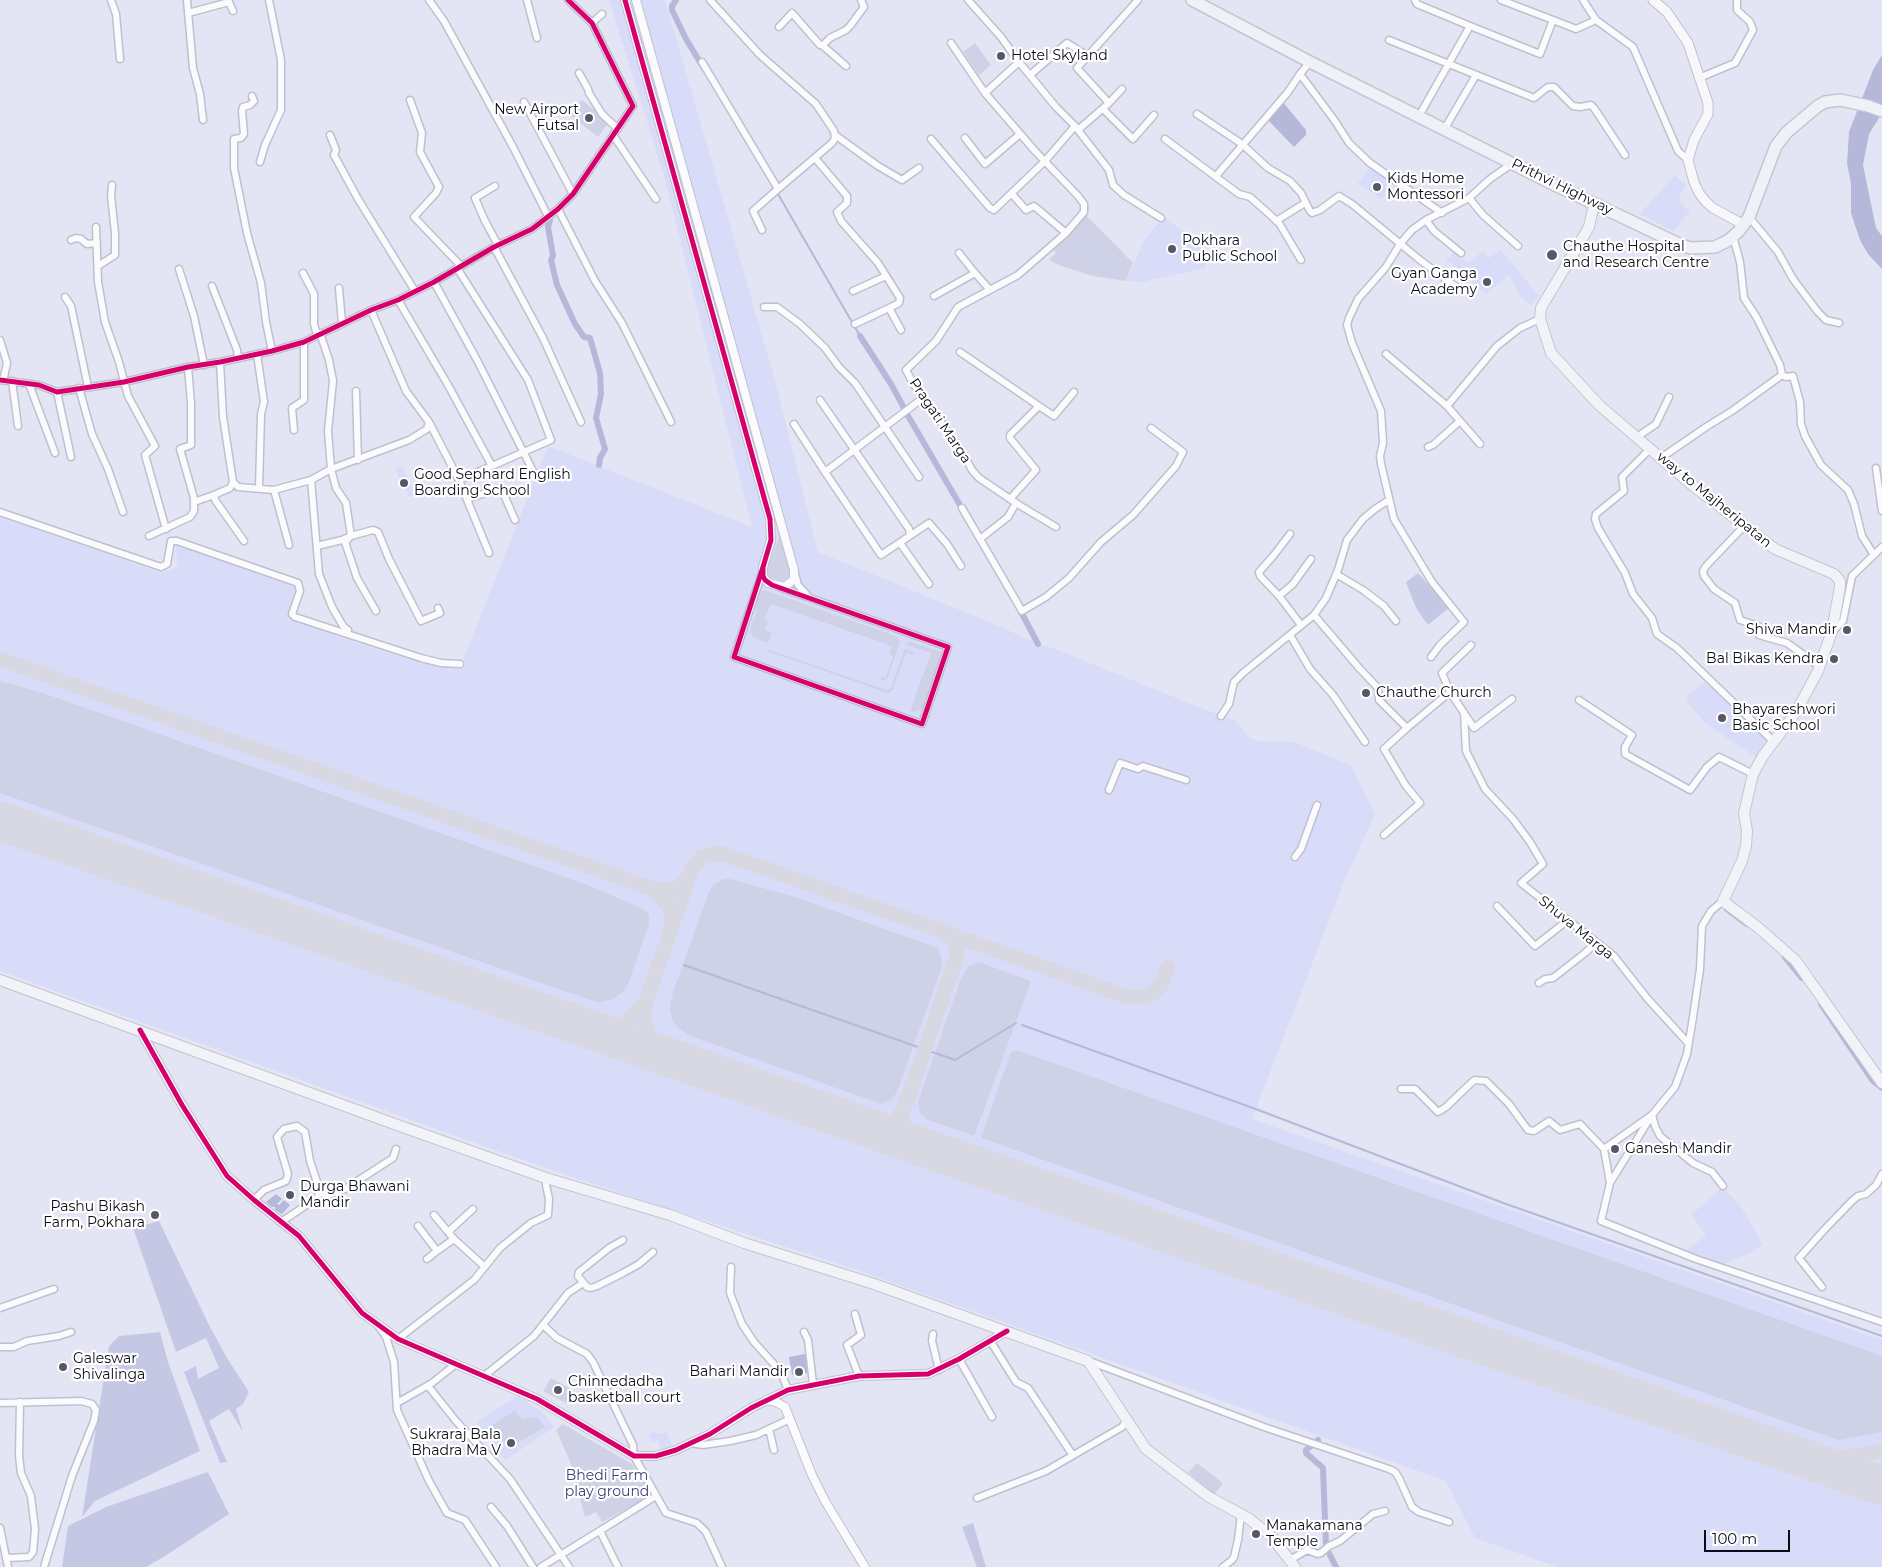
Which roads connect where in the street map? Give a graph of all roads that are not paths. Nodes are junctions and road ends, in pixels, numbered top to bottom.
1 (111, 0) edge
2 (186, 0) edge
3 (269, 0) edge
4 (429, 0) edge
5 (527, 0) edge
6 (568, 0) edge
7 (625, 0) edge
8 (636, 0) edge
9 (710, 0) edge
10 (861, 0) edge
11 (968, 0) edge
12 (1138, 0) edge
13 (1192, 0) edge
14 (1415, 0) edge
15 (1501, 0) edge
16 (1583, 0) edge
17 (1654, 0) edge
18 (1737, 0) edge
19 (233, 11) dead end
20 (188, 13) junction
21 (602, 14) dead end
22 (1553, 20) junction
23 (1596, 20) junction
24 (592, 23) junction
25 (1470, 26) junction
26 (779, 27) dead end
27 (537, 38) dead end
28 (1389, 40) dead end
29 (951, 43) dead end
30 (822, 45) junction
31 (1088, 56) junction
32 (120, 59) dead end
33 (702, 62) dead end
34 (1019, 62) junction
35 (1310, 62) junction
36 (1448, 64) junction
37 (846, 66) dead end
38 (579, 73) dead end
39 (1300, 74) junction
40 (1476, 75) junction
41 (1030, 76) junction
42 (1699, 78) junction
43 (1122, 89) dead end
44 (985, 93) junction
45 (252, 96) dead end
46 (410, 100) dead end
47 (524, 102) dead end
48 (1109, 103) junction
49 (1103, 109) junction
50 (1882, 111) edge
51 (1197, 114) dead end
52 (1154, 115) dead end
53 (1419, 116) junction
54 (202, 120) dead end
55 (1076, 128) junction
56 (1445, 128) junction
57 (618, 129) junction
58 (1020, 134) junction
59 (330, 135) dead end
60 (613, 135) junction
61 (835, 135) junction
62 (965, 138) dead end
63 (930, 139) dead end
64 (1165, 139) dead end
65 (1242, 144) junction
66 (1625, 155) dead end
67 (814, 158) junction
68 (1688, 160) junction
69 (260, 162) dead end
70 (1045, 162) junction
71 (1513, 163) junction
72 (919, 168) dead end
73 (1216, 176) junction
74 (112, 185) dead end
75 (495, 186) dead end
76 (778, 190) junction
77 (574, 194) junction
78 (1012, 194) junction
79 (1469, 198) junction
80 (656, 199) dead end
81 (1305, 202) junction
82 (1594, 204) junction
83 (558, 209) junction
84 (1442, 213) junction
85 (548, 216) junction
86 (1161, 218) dead end
87 (1426, 220) junction
88 (1276, 221) junction
89 (1746, 221) junction
90 (96, 227) dead end
91 (762, 230) dead end
92 (1066, 234) junction
93 (1734, 236) junction
94 (71, 240) dead end
95 (97, 243) junction
96 (1400, 244) junction
97 (496, 246) junction
98 (1518, 246) dead end
99 (959, 253) dead end
100 (1461, 254) dead end
101 (1301, 260) dead end
102 (98, 266) junction
103 (459, 267) junction
104 (179, 269) dead end
105 (303, 273) dead end
106 (975, 273) junction
107 (886, 276) junction
108 (434, 282) junction
109 (212, 286) dead end
110 (339, 288) dead end
111 (990, 290) junction
112 (1460, 290) dead end
113 (415, 291) junction
114 (853, 291) dead end
115 (934, 296) dead end
116 (66, 297) dead end
117 (398, 300) junction
118 (764, 307) dead end
119 (889, 308) junction
120 (371, 310) junction
121 (1540, 320) junction
122 (342, 323) junction
123 (1839, 323) dead end
124 (855, 324) dead end
125 (901, 330) dead end
126 (318, 334) junction
127 (0, 340) edge
128 (304, 342) junction
129 (272, 351) junction
130 (960, 352) dead end
131 (258, 354) junction
132 (1386, 354) dead end
133 (238, 358) junction
134 (220, 362) junction
135 (204, 365) junction
136 (188, 367) junction
137 (1782, 374) junction
138 (0, 380) edge
139 (12, 381) junction
140 (124, 382) junction
141 (29, 384) junction
142 (88, 387) junction
143 (79, 388) junction
144 (356, 391) dead end
145 (57, 392) junction
146 (1074, 392) dead end
147 (1669, 397) dead end
148 (923, 398) junction
149 (820, 400) dead end
150 (1039, 406) junction
151 (1447, 406) junction
152 (429, 422) junction
153 (581, 422) dead end
154 (671, 422) dead end
155 (1460, 422) junction
156 (794, 424) dead end
157 (18, 426) dead end
158 (885, 428) junction
159 (1151, 428) dead end
160 (294, 430) dead end
161 (1636, 438) junction
162 (1480, 444) dead end
163 (1428, 447) dead end
164 (1650, 449) junction
165 (855, 451) junction
166 (524, 452) junction
167 (55, 453) dead end
168 (71, 458) dead end
169 (1661, 458) junction
170 (358, 460) junction
171 (492, 466) junction
172 (1876, 468) dead end
173 (331, 469) junction
174 (533, 470) dead end
175 (825, 472) junction
176 (919, 477) dead end
177 (1880, 478) edge
178 (311, 480) junction
179 (459, 480) junction
180 (233, 482) junction
181 (259, 489) junction
182 (274, 490) junction
183 (214, 495) junction
184 (467, 499) junction
185 (1389, 500) junction
186 (1013, 501) junction
187 (194, 502) junction
188 (962, 508) dead end
189 (1882, 511) edge
190 (0, 512) edge
191 (123, 512) dead end
192 (514, 520) dead end
193 (1745, 525) junction
194 (1056, 527) dead end
195 (166, 528) junction
196 (1290, 534) dead end
197 (910, 535) junction
198 (149, 536) dead end
199 (351, 536) junction
200 (980, 540) junction
201 (244, 541) dead end
202 (900, 543) junction
203 (289, 545) dead end
204 (317, 546) junction
205 (1882, 547) edge
206 (489, 553) dead end
207 (1874, 554) junction
208 (1311, 559) dead end
209 (961, 566) dead end
210 (763, 567) junction
211 (794, 570) junction
212 (1336, 574) junction
213 (760, 580) junction
214 (929, 584) dead end
215 (774, 585) junction
216 (1280, 596) junction
217 (814, 599) junction
218 (438, 608) dead end
219 (376, 611) dead end
220 (1314, 615) junction
221 (1396, 621) dead end
222 (1301, 625) junction
223 (348, 630) dead end
224 (1832, 632) junction
225 (1290, 635) junction
226 (1471, 645) dead end
227 (1431, 657) dead end
228 (460, 664) dead end
229 (1819, 666) junction
230 (1450, 692) junction
231 (1512, 699) dead end
232 (1579, 700) dead end
233 (1464, 712) junction
234 (1221, 716) dead end
235 (1407, 728) junction
236 (1365, 742) dead end
237 (1774, 742) junction
238 (1753, 774) junction
239 (1186, 780) dead end
240 (1109, 790) dead end
241 (1317, 804) dead end
242 (1384, 835) dead end
243 (1296, 857) dead end
244 (1723, 901) junction
245 (1497, 906) dead end
246 (1568, 920) junction
247 (1596, 943) junction
248 (0, 980) edge
249 (1539, 983) dead end
250 (140, 1030) junction
251 (1688, 1043) junction
252 (1882, 1083) edge
253 (1401, 1089) dead end
254 (1652, 1115) junction
255 (396, 1149) dead end
256 (1604, 1149) junction
257 (1882, 1174) edge
258 (546, 1178) junction
259 (1610, 1183) junction
260 (1723, 1186) dead end
261 (320, 1191) junction
262 (254, 1200) junction
263 (473, 1209) dead end
264 (434, 1215) dead end
265 (280, 1222) junction
266 (418, 1226) dead end
267 (448, 1232) junction
268 (454, 1239) junction
269 (623, 1240) dead end
270 (437, 1251) junction
271 (654, 1252) dead end
272 (427, 1259) dead end
273 (485, 1267) junction
274 (731, 1267) dead end
275 (583, 1283) junction
276 (1822, 1287) dead end
277 (54, 1289) dead end
278 (0, 1308) edge
279 (855, 1314) dead end
280 (1882, 1322) edge
281 (543, 1325) junction
282 (378, 1326) junction
283 (71, 1332) dead end
284 (804, 1332) dead end
285 (1007, 1332) junction
286 (933, 1334) dead end
287 (398, 1338) junction
288 (991, 1342) junction
289 (0, 1347) edge
290 (959, 1359) junction
291 (1088, 1361) junction
292 (456, 1364) junction
293 (939, 1370) junction
294 (484, 1376) junction
295 (859, 1376) junction
296 (813, 1384) junction
297 (428, 1386) junction
298 (788, 1390) junction
299 (767, 1400) junction
300 (20, 1402) junction
301 (0, 1403) edge
302 (397, 1403) junction
303 (992, 1417) dead end
304 (790, 1419) junction
305 (1127, 1421) junction
306 (769, 1429) junction
307 (690, 1443) junction
308 (774, 1450) dead end
309 (1072, 1454) junction
310 (634, 1456) junction
311 (656, 1496) junction
312 (977, 1498) dead end
313 (491, 1506) dead end
314 (1385, 1511) dead end
315 (1241, 1514) junction
316 (1449, 1522) dead end
317 (0, 1528) edge
318 (600, 1531) junction
319 (560, 1555) junction
320 (6, 1558) junction
321 (1292, 1563) edge
322 (8, 1567) edge
323 (44, 1567) edge
324 (496, 1567) edge
325 (533, 1567) edge
326 (541, 1567) edge
327 (568, 1567) edge
328 (618, 1567) edge
329 (722, 1567) edge
330 (865, 1567) edge
331 (1223, 1567) edge

1 - 32 street
2 - 20 street
3 - 69 street
4 - 85 street
5 - 27 street
6 - 24 street
7 - 210 street
8 - 211 street
9 - 61 street
10 - 30 street
11 - 34 street
12 - 31 street
13 - 35 highway, Prithvi Highway
14 - 25 street
15 - 22 street
16 - 23 street
17 - 42 main road
18 - 42 street
19 - 20 street
20 - 54 street
21 - 24 street
22 - 23 street
22 - 25 street
23 - 68 street
24 - 57 street
25 - 36 street
26 - 30 street
28 - 36 street
29 - 44 street, Pragati Marga
30 - 37 street
31 - 41 street
31 - 48 street
33 - 76 street
34 - 41 street
34 - 44 street
35 - 39 street
35 - 53 highway, Prithvi Highway
36 - 40 street
36 - 53 street
38 - 57 street
39 - 65 street
39 - 84 street
40 - 56 street
40 - 66 street
41 - 55 street
42 - 68 main road
43 - 48 street
44 - 58 street, Pragati Marga
45 - 129 street
46 - 103 street
47 - 77 street
48 - 49 street
49 - 52 street
49 - 55 street
50 - 89 highway, Prithvi Highway
51 - 65 street
53 - 56 highway, Prithvi Highway
55 - 70 street
55 - 86 street
56 - 71 highway, Prithvi Highway
57 - 60 street
58 - 62 street
58 - 70 street, Pragati Marga
59 - 113 street
60 - 77 street
60 - 80 street
61 - 67 street
61 - 72 street
63 - 78 street
64 - 73 street
65 - 73 street
65 - 81 street
67 - 76 street
67 - 107 street
68 - 89 main road
70 - 78 street
70 - 92 street, Pragati Marga
71 - 79 street
71 - 82 highway, Prithvi Highway
73 - 88 street
74 - 102 street
75 - 97 street
76 - 91 street
77 - 83 street
78 - 92 street
79 - 84 street
79 - 98 street
81 - 88 street
81 - 96 street
82 - 93 highway, Prithvi Highway
82 - 121 main road
83 - 85 street
83 - 154 street
84 - 87 street
85 - 97 street
87 - 96 street
87 - 100 street
88 - 101 street
89 - 93 highway, Prithvi Highway
89 - 123 street
90 - 95 street
92 - 111 street, Pragati Marga
93 - 137 street
94 - 95 street
95 - 102 street
96 - 112 street
96 - 185 street
97 - 103 street
97 - 153 street
99 - 106 street
102 - 140 street
103 - 108 street
103 - 166 street
104 - 135 street
105 - 126 street
106 - 111 street
106 - 115 street
107 - 114 street
107 - 119 street
108 - 113 street
108 - 166 street
109 - 133 street
110 - 122 street
111 - 148 street, Pragati Marga
113 - 117 street
116 - 142 street
117 - 120 street
117 - 171 street
118 - 158 street
119 - 124 street
119 - 125 street
120 - 122 street
120 - 152 street
121 - 151 street
121 - 161 main road, way to Majheripatan
122 - 126 street
126 - 128 street
126 - 173 street
127 - 138 street
128 - 129 street
128 - 160 street
129 - 131 street
130 - 150 street
131 - 133 street
131 - 181 street
132 - 151 street
133 - 134 street
134 - 135 street
134 - 180 street
135 - 136 street
136 - 140 street
136 - 187 street
137 - 169 street
137 - 207 street
138 - 139 street
139 - 141 street
139 - 157 street
140 - 142 street
140 - 195 street
141 - 145 street
141 - 167 street
142 - 143 street
143 - 145 street
143 - 191 street
144 - 170 street
145 - 168 street
146 - 150 street
147 - 161 street
148 - 158 street
148 - 186 street, Pragati Marga
149 - 165 street
150 - 186 street
151 - 155 street
152 - 170 street
152 - 179 street
155 - 162 street
155 - 163 street
156 - 175 street
158 - 165 street
158 - 176 street
159 - 200 street
161 - 164 main road, way to Majheripatan
164 - 169 main road, way to Majheripatan
164 - 237 street
165 - 175 street
165 - 197 street
166 - 171 street
166 - 174 street
169 - 193 main road, way to Majheripatan
170 - 173 street
171 - 179 street
172 - 177 street
173 - 178 street
173 - 199 street
175 - 202 street
177 - 189 street
178 - 182 street
178 - 204 street
179 - 184 street
180 - 181 street
180 - 183 street
181 - 182 street
182 - 203 street
183 - 187 street
183 - 201 street
184 - 192 street
184 - 206 street
185 - 212 street
185 - 227 street
186 - 194 street, Pragati Marga
186 - 200 street
187 - 195 street
188 - 200 street
190 - 228 street
193 - 224 main road, way to Majheripatan
193 - 229 street
195 - 198 street
196 - 216 street
197 - 202 street
197 - 209 street
199 - 204 street
199 - 218 street
199 - 219 street
202 - 214 street
204 - 223 street
205 - 207 street
207 - 224 street
208 - 216 street
210 - 213 street
210 - 215 street
211 - 215 street
211 - 217 street
212 - 220 street
212 - 221 street
213 - 215 street
213 - 217 street
215 - 217 street
216 - 222 street
220 - 222 street
220 - 235 street
222 - 225 street
224 - 229 main road, way to Majheripatan
225 - 234 street
225 - 236 street
226 - 230 street
229 - 237 main road, way to Majheripatan
230 - 233 street
230 - 235 street
231 - 233 street
232 - 238 street
233 - 246 street, Shuva Marga
235 - 242 street
237 - 238 main road, way to Majheripatan
238 - 244 main road, way to Majheripatan
239 - 240 street
241 - 243 street
244 - 251 street
244 - 252 main road
245 - 246 street
246 - 247 street, Shuva Marga
247 - 249 street
247 - 251 street, Shuva Marga
248 - 250 main road
250 - 258 main road
250 - 262 street
251 - 254 street
253 - 256 street
254 - 256 street
254 - 259 street
254 - 260 street
255 - 261 street
256 - 259 street
257 - 276 street
258 - 273 street
258 - 285 main road
259 - 280 street
261 - 262 street
261 - 265 street
262 - 265 street
263 - 267 street
264 - 267 street
265 - 282 street
266 - 270 street
267 - 268 street
268 - 270 street
268 - 273 street
269 - 275 street
270 - 272 street
271 - 275 street
273 - 287 street
274 - 298 street
275 - 281 street
277 - 278 street
279 - 295 street
281 - 294 street
281 - 310 street
282 - 287 street
282 - 302 street
283 - 289 street
284 - 296 street
285 - 288 street
285 - 291 main road
286 - 293 street
287 - 292 street
288 - 290 street
288 - 309 street
290 - 293 street
290 - 303 street
291 - 305 main road
291 - 316 street
292 - 294 street
292 - 297 street
293 - 295 street
294 - 310 street
295 - 296 street
296 - 298 street
297 - 302 street
297 - 319 street
298 - 299 street
299 - 304 street
299 - 307 street
300 - 301 street
300 - 320 street
300 - 323 street
302 - 324 street
304 - 306 street
304 - 330 street
305 - 309 street
305 - 315 main road
306 - 307 street
306 - 308 street
307 - 310 street
309 - 312 street
310 - 311 street
311 - 318 street
311 - 329 street
313 - 325 street
314 - 321 street
315 - 321 main road
315 - 331 street
317 - 320 street
318 - 319 street
318 - 328 street
319 - 326 street
319 - 327 street
320 - 322 street

